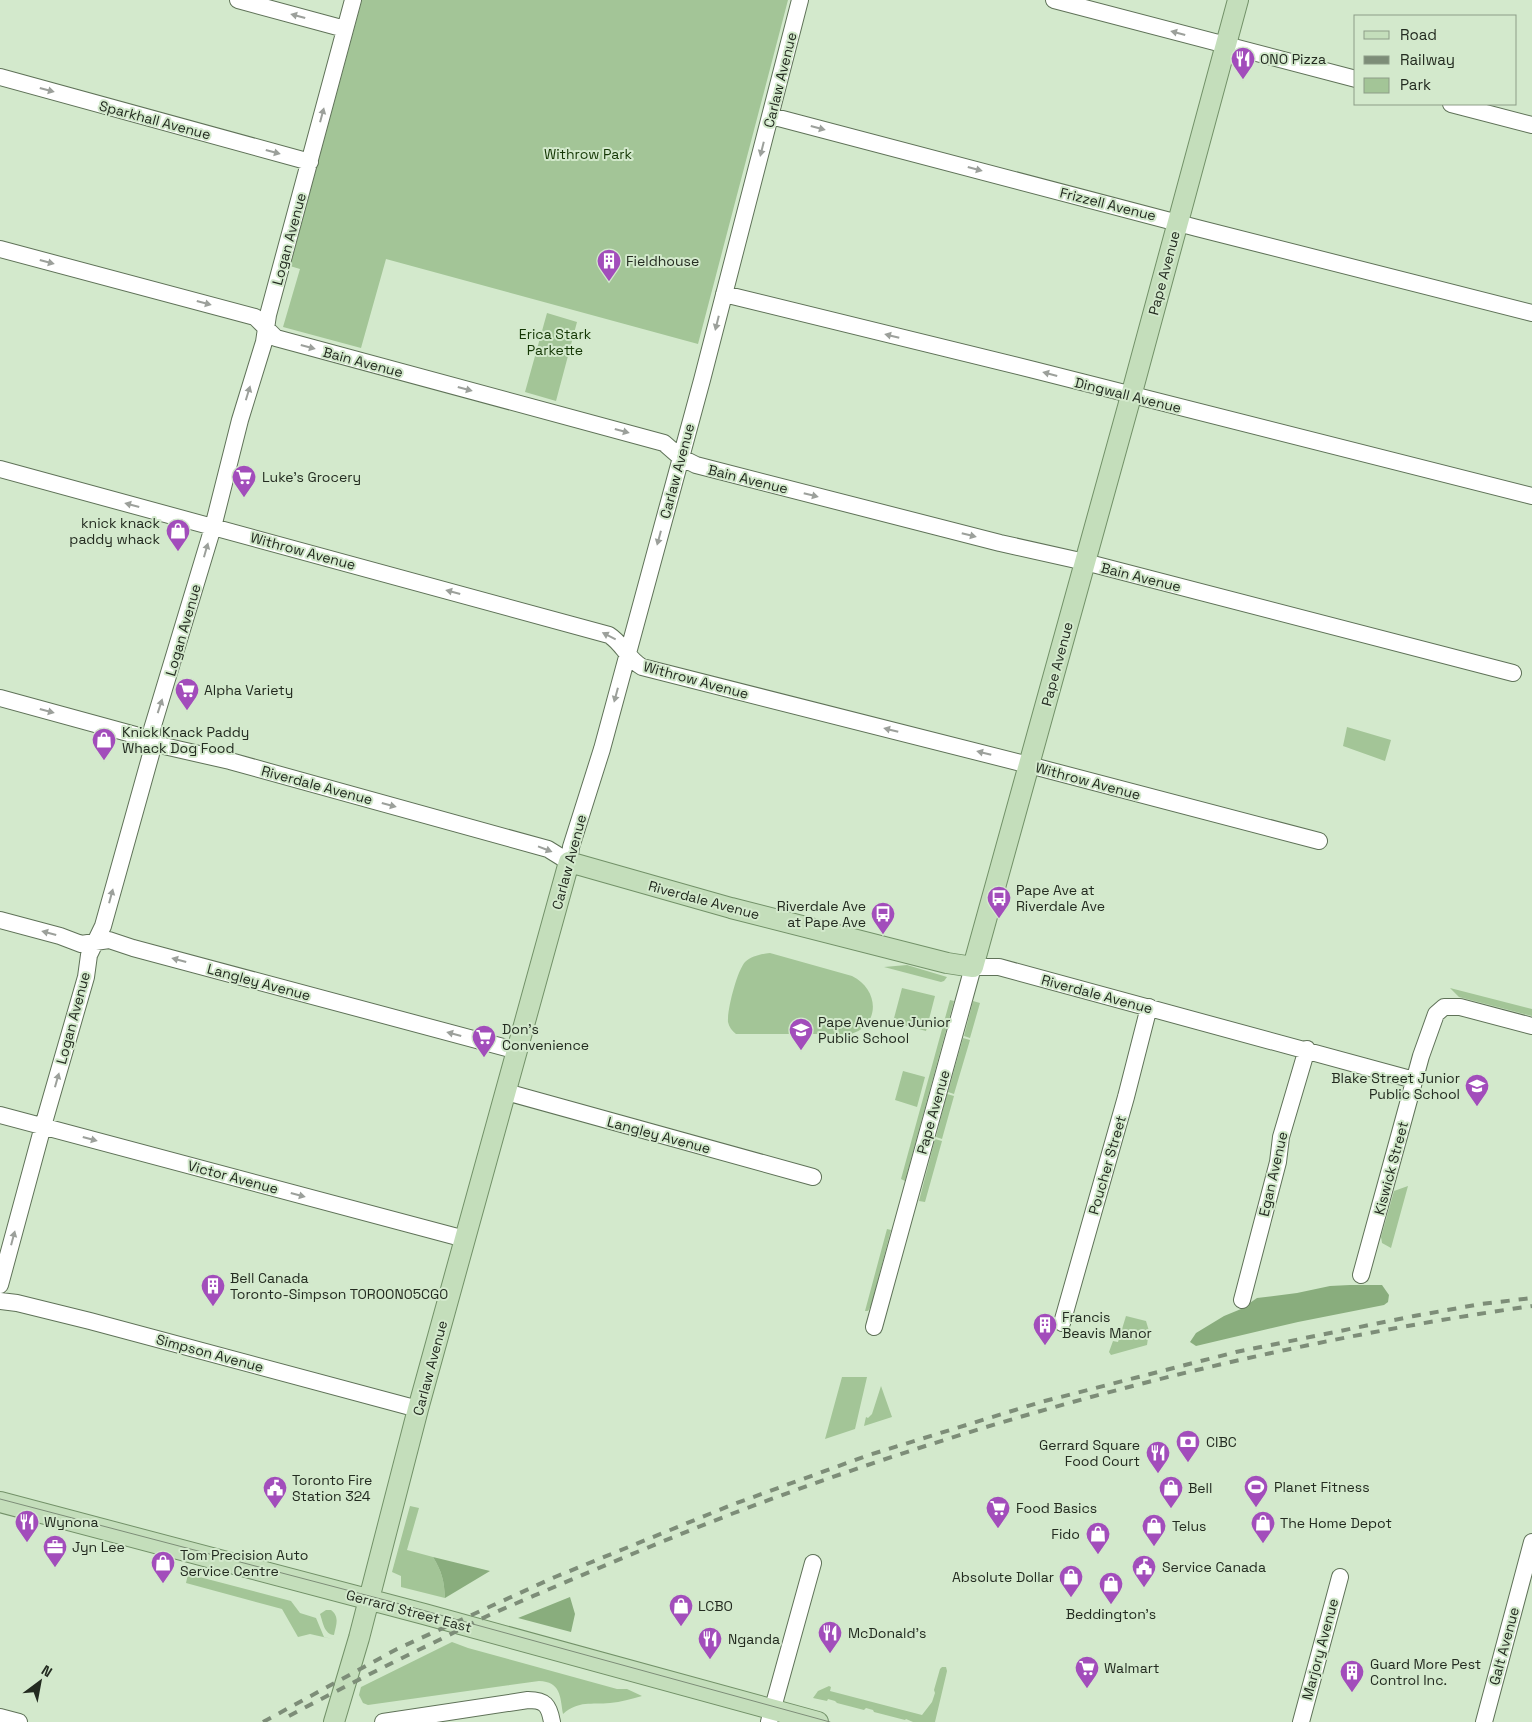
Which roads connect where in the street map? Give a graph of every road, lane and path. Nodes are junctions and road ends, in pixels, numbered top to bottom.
1 (238, 0) edge
2 (352, 0) edge
3 (800, 0) edge
4 (1054, 0) edge
5 (1238, 0) edge
6 (344, 29) junction
7 (1225, 45) junction
8 (0, 78) edge
9 (1354, 78) edge
10 (1455, 105) edge
11 (771, 116) junction
12 (1532, 125) edge
13 (310, 162) junction
14 (1178, 222) junction
15 (0, 249) edge
16 (724, 294) junction
17 (1532, 313) edge
18 (265, 327) junction
19 (1131, 396) junction
20 (680, 457) junction
21 (0, 469) edge
22 (1532, 496) edge
23 (213, 527) junction
24 (1085, 562) junction
25 (627, 655) junction
26 (1513, 673) dead end
27 (0, 698) edge
28 (150, 740) junction
29 (1029, 765) junction
30 (1319, 841) dead end
31 (569, 862) junction
32 (0, 920) edge
33 (96, 942) junction
34 (973, 967) junction
35 (1149, 1007) junction
36 (1532, 1026) edge
37 (1306, 1050) junction
38 (518, 1051) junction
39 (1414, 1080) junction
40 (506, 1092) junction
41 (0, 1115) edge
42 (43, 1126) junction
43 (812, 1177) dead end
44 (466, 1239) junction
45 (1361, 1275) dead end
46 (0, 1285) edge
47 (1242, 1300) dead end
48 (0, 1301) edge
49 (1062, 1323) dead end
50 (874, 1327) dead end
51 (418, 1409) junction
52 (0, 1502) edge
53 (1532, 1542) edge
54 (813, 1563) dead end
55 (1340, 1577) dead end
56 (369, 1600) junction
57 (771, 1716) edge
58 (0, 1717) edge
59 (19, 1722) edge
60 (334, 1722) edge
61 (383, 1722) edge
62 (552, 1722) edge
63 (818, 1722) edge
64 (1301, 1722) edge
65 (1484, 1722) edge

6 -> 1 street
2 - 6 street, Logan Avenue
3 - 11 street, Carlaw Avenue
7 -> 4 street
5 - 7 main road, Pape Avenue
13 -> 6 street, Logan Avenue
7 - 9 street
7 - 14 main road, Pape Avenue
8 -> 13 street, Sparkhall Avenue
10 - 12 street
11 -> 14 street, Frizzell Avenue
11 -> 16 street, Carlaw Avenue
13 - 18 street, Logan Avenue
14 - 17 street, Frizzell Avenue
14 - 19 main road, Pape Avenue
15 -> 18 street, Bain Avenue
19 -> 16 street, Dingwall Avenue
16 -> 20 street, Carlaw Avenue
18 -> 20 street, Bain Avenue
23 -> 18 street, Logan Avenue
19 - 22 street, Dingwall Avenue
19 - 24 main road, Pape Avenue
20 -> 24 street, Bain Avenue
20 -> 25 street, Carlaw Avenue
23 -> 21 street, Withrow Avenue
25 -> 23 street, Withrow Avenue
28 -> 23 street, Logan Avenue
24 - 26 street, Bain Avenue
24 - 29 main road, Pape Avenue
29 -> 25 street, Withrow Avenue
25 -> 31 street, Carlaw Avenue
27 -> 28 street, Riverdale Avenue
28 -> 31 street, Riverdale Avenue
33 -> 28 street, Logan Avenue
29 - 30 street, Withrow Avenue
29 - 34 main road, Pape Avenue
31 - 34 main road, Riverdale Avenue
31 - 38 main road, Carlaw Avenue
33 -> 32 street, Langley Avenue
38 -> 33 street, Langley Avenue
42 -> 33 street, Logan Avenue
34 - 35 street, Riverdale Avenue
34 - 50 street, Pape Avenue
35 - 37 street, Riverdale Avenue
35 - 49 street, Poucher Street
36 - 39 street, Kiswick Street
37 - 39 street, Riverdale Avenue
37 - 47 street, Egan Avenue
38 - 40 main road, Carlaw Avenue
39 - 45 street, Kiswick Street
40 - 43 street, Langley Avenue
40 - 44 main road, Carlaw Avenue
41 - 42 street, Victor Avenue
42 -> 44 street, Victor Avenue
46 -> 42 street, Logan Avenue
44 - 51 main road, Carlaw Avenue
48 - 51 street, Simpson Avenue
51 - 56 main road, Carlaw Avenue
52 - 56 main road, Gerrard Street East
53 - 65 street, Galt Avenue
54 - 57 street
55 - 64 street, Marjory Avenue
56 - 57 main road, Gerrard Street East
56 - 60 main road, Carlaw Avenue
57 - 63 main road, Gerrard Street East
58 - 59 street
61 - 62 street

